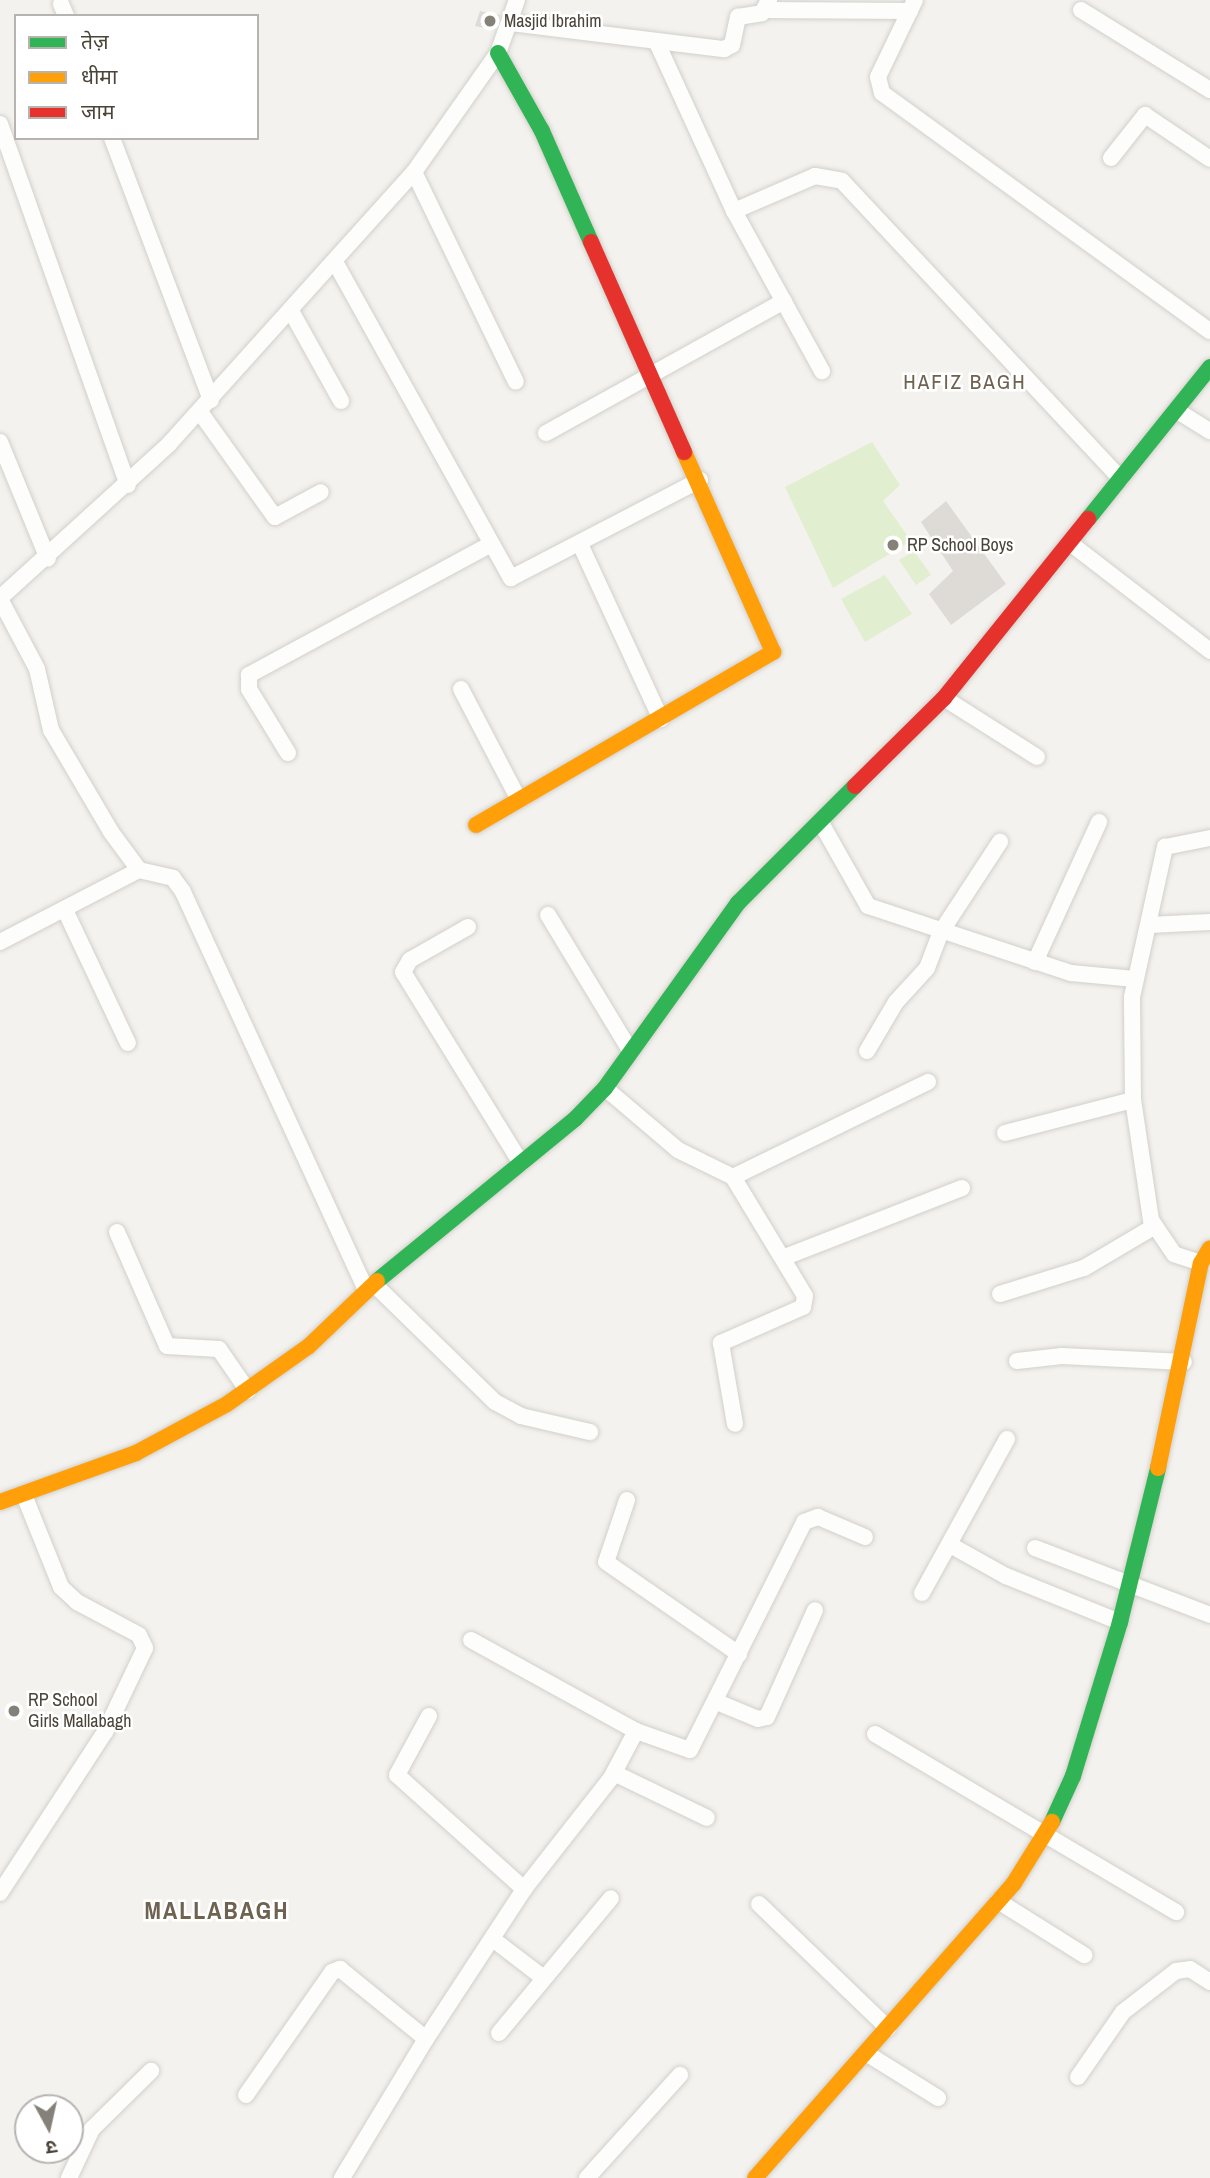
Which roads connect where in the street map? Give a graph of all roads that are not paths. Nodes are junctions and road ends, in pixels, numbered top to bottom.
1 (517, 0) edge
2 (768, 5) edge
3 (912, 6) edge
4 (1081, 10) dead end
5 (511, 23) junction
6 (658, 45) junction
7 (498, 52) junction
8 (1210, 90) edge
9 (0, 124) edge
10 (113, 140) edge
11 (1111, 158) dead end
12 (1210, 159) edge
13 (415, 172) junction
14 (734, 211) junction
15 (335, 262) junction
16 (784, 301) junction
17 (291, 312) junction
18 (1210, 331) edge
19 (1210, 367) edge
20 (822, 371) dead end
21 (653, 377) junction
22 (516, 382) dead end
23 (341, 401) dead end
24 (205, 406) junction
25 (1176, 410) junction
26 (1210, 431) edge
27 (546, 433) dead end
28 (0, 442) edge
29 (700, 480) junction
30 (1121, 480) junction
31 (128, 485) junction
32 (321, 492) dead end
33 (1070, 543) junction
34 (491, 544) junction
35 (580, 544) junction
36 (48, 559) junction
37 (0, 598) edge
38 (1210, 652) edge
39 (460, 689) dead end
40 (944, 698) junction
41 (661, 719) junction
42 (288, 753) dead end
43 (1037, 757) dead end
44 (519, 798) junction
45 (1099, 822) dead end
46 (821, 823) junction
47 (476, 825) dead end
48 (1210, 838) edge
49 (1000, 842) dead end
50 (139, 870) junction
51 (65, 911) junction
52 (548, 915) dead end
53 (1210, 922) edge
54 (1149, 925) junction
55 (468, 927) dead end
56 (941, 932) junction
57 (0, 943) edge
58 (1035, 962) junction
59 (1135, 979) junction
60 (128, 1043) dead end
61 (867, 1051) dead end
62 (631, 1052) junction
63 (928, 1082) dead end
64 (605, 1088) junction
65 (1133, 1100) junction
66 (1005, 1133) dead end
67 (521, 1163) junction
68 (733, 1177) junction
69 (962, 1188) dead end
70 (1155, 1226) junction
71 (117, 1232) dead end
72 (1210, 1248) edge
73 (785, 1257) junction
74 (1201, 1263) junction
75 (370, 1287) junction
76 (1000, 1294) dead end
77 (1017, 1361) dead end
78 (1184, 1362) junction
79 (248, 1391) junction
80 (735, 1424) dead end
81 (590, 1432) dead end
82 (1007, 1439) dead end
83 (24, 1495) junction
84 (627, 1500) dead end
85 (0, 1502) edge
86 (865, 1537) dead end
87 (953, 1546) junction
88 (1035, 1548) dead end
89 (1129, 1582) junction
90 (922, 1593) dead end
91 (815, 1610) dead end
92 (1210, 1615) edge
93 (1120, 1622) junction
94 (471, 1640) dead end
95 (739, 1654) junction
96 (717, 1702) junction
97 (429, 1716) dead end
98 (636, 1731) junction
99 (875, 1734) dead end
100 (614, 1773) junction
101 (707, 1818) dead end
102 (1046, 1835) junction
103 (524, 1889) junction
104 (0, 1893) edge
105 (611, 1898) dead end
106 (999, 1901) junction
107 (759, 1903) dead end
108 (1176, 1912) dead end
109 (494, 1940) junction
110 (1084, 1955) dead end
111 (541, 1976) junction
112 (1210, 1982) edge
113 (888, 2028) junction
114 (499, 2034) dead end
115 (426, 2039) junction
116 (866, 2053) junction
117 (151, 2071) dead end
118 (680, 2075) dead end
119 (1078, 2077) dead end
120 (246, 2095) dead end
121 (938, 2098) dead end
122 (69, 2178) edge
123 (342, 2178) edge
124 (587, 2178) edge
125 (755, 2178) edge

1 - 5 street
2 - 3 street
2 - 6 street
3 - 18 street
4 - 8 street
5 - 6 street
5 - 7 street
6 - 14 street
7 - 13 street
7 - 21 street
9 - 31 street
10 - 24 street
11 - 12 street
13 - 15 street
13 - 22 street
14 - 16 street
14 - 30 street
15 - 17 street
15 - 34 street
16 - 20 street
16 - 21 street
17 - 23 street
17 - 24 street
19 - 25 street
21 - 27 street
21 - 29 street
24 - 31 street
24 - 32 street
25 - 26 street
25 - 30 street
28 - 36 street
29 - 35 street
29 - 41 street
30 - 33 street
31 - 36 street
33 - 38 street
33 - 40 street
34 - 35 street
34 - 42 street
35 - 41 street
36 - 37 street
37 - 50 street
39 - 44 street
40 - 43 street
40 - 46 street
41 - 44 street
44 - 47 street
45 - 58 street
46 - 56 street
46 - 62 street
48 - 54 street
49 - 56 street
50 - 51 street
50 - 75 street
51 - 57 street
51 - 60 street
52 - 62 street
53 - 54 street
54 - 59 street
55 - 67 street
56 - 58 street
56 - 61 street
58 - 59 street
59 - 65 street
62 - 64 street
63 - 68 street
64 - 67 street
64 - 68 street
65 - 66 street
65 - 70 street
67 - 75 street
68 - 73 street
69 - 73 street
70 - 74 street
70 - 76 street
71 - 79 street
72 - 74 street
73 - 80 street
74 - 78 street
75 - 79 street
75 - 81 street
77 - 78 street
78 - 89 street
79 - 83 street
82 - 87 street
83 - 85 street
83 - 104 street
84 - 95 street
86 - 95 street
87 - 90 street
87 - 93 street
88 - 89 street
89 - 92 street
89 - 93 street
91 - 96 street
93 - 102 street
94 - 98 street
95 - 96 street
96 - 98 street
97 - 103 street
98 - 100 street
99 - 102 street
100 - 101 street
100 - 103 street
102 - 106 street
102 - 108 street
103 - 109 street
105 - 111 street
106 - 110 street
106 - 113 street
107 - 113 street
109 - 111 street
109 - 115 street
111 - 114 street
112 - 119 street
113 - 116 street
115 - 120 street
115 - 123 street
116 - 121 street
116 - 125 street
117 - 122 street
118 - 124 street

